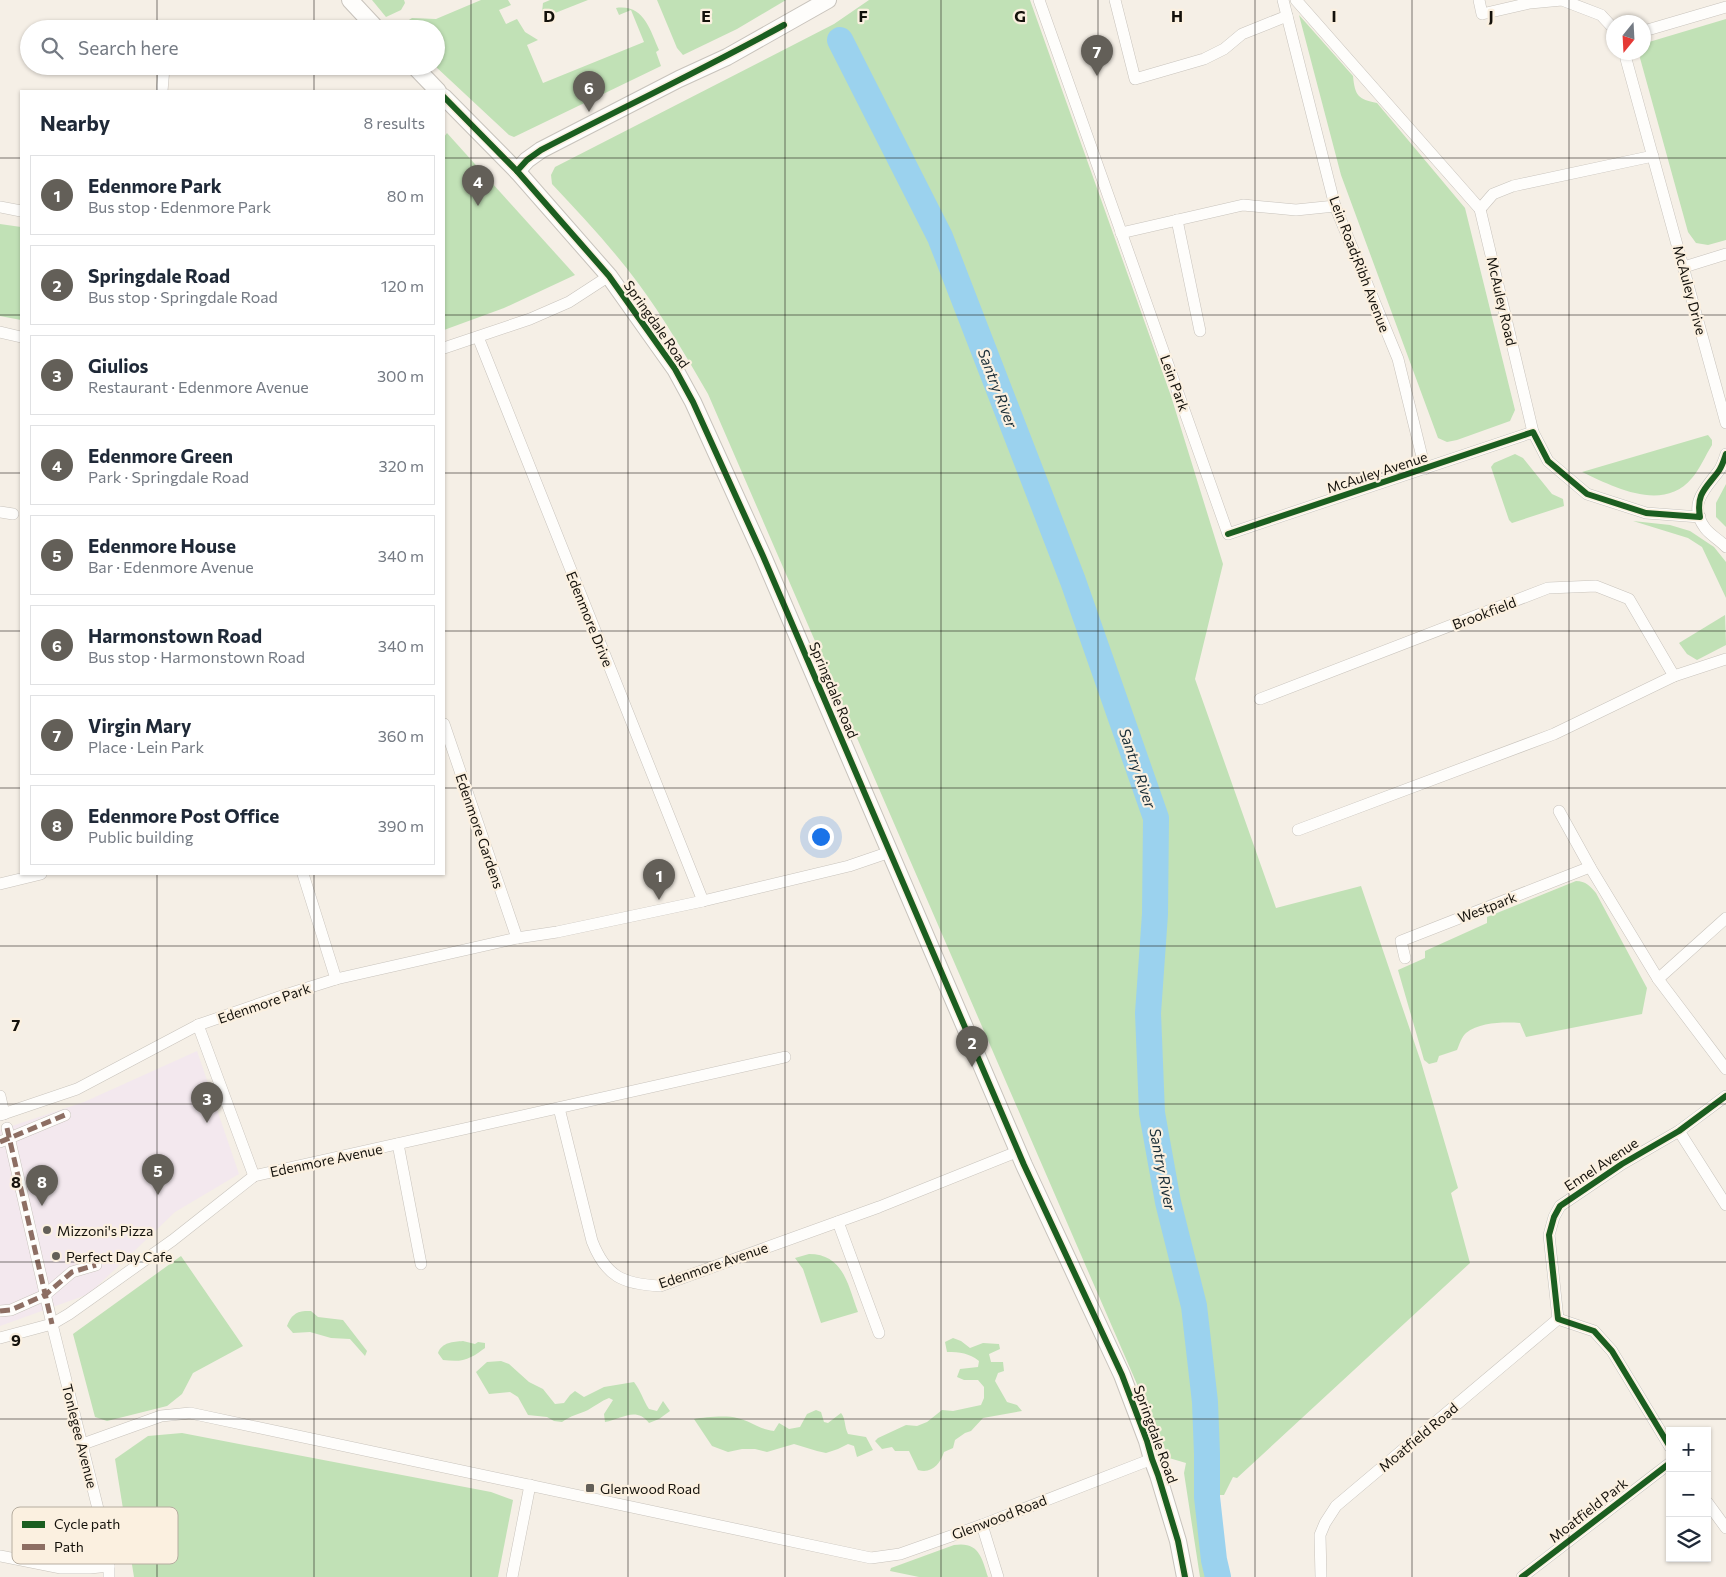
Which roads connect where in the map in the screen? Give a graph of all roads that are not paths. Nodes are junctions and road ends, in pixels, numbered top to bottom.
1 (350, 0) edge
2 (828, 0) edge
3 (1039, 0) edge
4 (1115, 0) edge
5 (1283, 0) edge
6 (1296, 0) edge
7 (1479, 0) edge
8 (1529, 1) edge
9 (1726, 8) edge
10 (1287, 16) junction
11 (369, 20) edge
12 (1606, 20) edge
13 (1651, 29) edge
14 (1626, 60) edge
15 (163, 75) edge
16 (423, 75) edge
17 (162, 90) edge
18 (437, 90) edge
19 (445, 98) edge
20 (1653, 156) junction
21 (517, 171) junction
22 (1336, 206) junction
23 (0, 207) edge
24 (1480, 208) junction
25 (20, 211) edge
26 (1177, 220) junction
27 (1121, 233) junction
28 (1726, 254) edge
29 (1684, 267) junction
30 (609, 276) junction
31 (1200, 331) dead end
32 (0, 332) edge
33 (20, 337) edge
34 (478, 337) junction
35 (445, 348) edge
36 (1726, 423) edge
37 (1534, 432) junction
38 (1726, 454) edge
39 (1425, 470) junction
40 (0, 512) edge
41 (13, 514) dead end
42 (1700, 517) junction
43 (1228, 534) joint
44 (1726, 547) edge
45 (1726, 659) edge
46 (1674, 676) junction
47 (1260, 699) dead end
48 (445, 727) edge
49 (1559, 811) dead end
50 (1298, 830) dead end
51 (890, 852) junction
52 (1590, 867) junction
53 (37, 875) edge
54 (303, 875) edge
55 (0, 884) edge
56 (703, 901) junction
57 (1726, 918) edge
58 (517, 938) junction
59 (1405, 958) dead end
60 (336, 979) junction
61 (1658, 979) junction
62 (198, 1025) junction
63 (785, 1057) dead end
64 (1726, 1069) edge
65 (0, 1096) edge
66 (1726, 1096) edge
67 (559, 1108) junction
68 (2, 1115) edge
69 (65, 1115) dead end
70 (1679, 1130) junction
71 (6, 1136) edge
72 (398, 1144) junction
73 (1019, 1151) junction
74 (254, 1176) junction
75 (1726, 1205) edge
76 (838, 1222) junction
77 (421, 1264) dead end
78 (96, 1265) dead end
79 (45, 1295) junction
80 (0, 1311) edge
81 (1558, 1319) junction
82 (52, 1324) junction
83 (879, 1333) dead end
84 (0, 1338) edge
85 (1666, 1440) edge
86 (83, 1444) junction
87 (1152, 1459) junction
88 (1666, 1466) edge
89 (530, 1485) junction
90 (98, 1507) edge
91 (1711, 1507) edge
92 (982, 1525) junction
93 (1726, 1528) edge
94 (41, 1564) edge
95 (109, 1571) edge
96 (512, 1577) edge
97 (998, 1577) edge
98 (1185, 1577) edge
99 (1321, 1577) edge
100 (1522, 1577) edge

1 - 11 street
2 - 21 street
3 - 27 street, Lein Park
4 - 10 street
5 - 10 street, Lein Road;Ribh Avenue
6 - 24 street, McAuley Road
7 - 8 street
8 - 12 street
9 - 13 street
10 - 22 street, Lein Road;Ribh Avenue
14 - 20 street, McAuley Drive
15 - 17 street
16 - 18 street
19 - 21 street, Springdale Road
20 - 24 street
20 - 29 street, McAuley Drive
21 - 30 street, Springdale Road
22 - 26 street
22 - 39 street, Lein Road;Ribh Avenue
23 - 25 street
24 - 37 street, McAuley Road
26 - 27 street
26 - 31 street
27 - 43 street, Lein Park
28 - 29 street
29 - 36 street, McAuley Drive
30 - 34 street
30 - 51 street, Springdale Road
32 - 33 street
34 - 35 street
34 - 56 street, Edenmore Drive
37 - 39 street, McAuley Avenue
37 - 42 street, McAuley Road
38 - 42 street
39 - 43 street, McAuley Avenue
40 - 41 street
42 - 44 street
45 - 46 street
46 - 47 street, Brookfield
46 - 50 street
48 - 58 street, Edenmore Gardens
49 - 52 street
51 - 56 street, Edenmore Park
51 - 73 street, Springdale Road
52 - 59 street, Westpark
52 - 61 street
53 - 55 street
54 - 60 street
56 - 58 street, Edenmore Park
57 - 61 street
58 - 60 street, Edenmore Park
60 - 62 street, Edenmore Park
61 - 64 street
62 - 68 street, Edenmore Park
62 - 74 street, Edenmore Avenue
63 - 67 street, Edenmore Avenue
65 - 68 street
66 - 70 street, Ennel Avenue
67 - 72 street, Edenmore Avenue
67 - 76 street, Edenmore Avenue
69 - 71 street
70 - 75 street
70 - 81 street, Ennel Avenue
71 - 79 street, Tonlegee Avenue
72 - 74 street, Edenmore Avenue
72 - 77 street, Edenmore Avenue
73 - 76 street, Edenmore Avenue
73 - 87 street, Springdale Road
74 - 82 street, Edenmore Avenue
76 - 83 street
78 - 79 street
79 - 80 street
79 - 82 street, Tonlegee Avenue
81 - 85 street
81 - 99 street, Moatfield Road
82 - 84 street, Edenmore Avenue
82 - 86 street, Tonlegee Avenue
86 - 89 street, Glenwood Road
86 - 90 street, Tonlegee Avenue
87 - 92 street, Glenwood Road
87 - 98 street, Springdale Road
88 - 100 street, Moatfield Park
89 - 92 street, Glenwood Road
89 - 96 street
91 - 93 street
92 - 97 street
94 - 95 street

